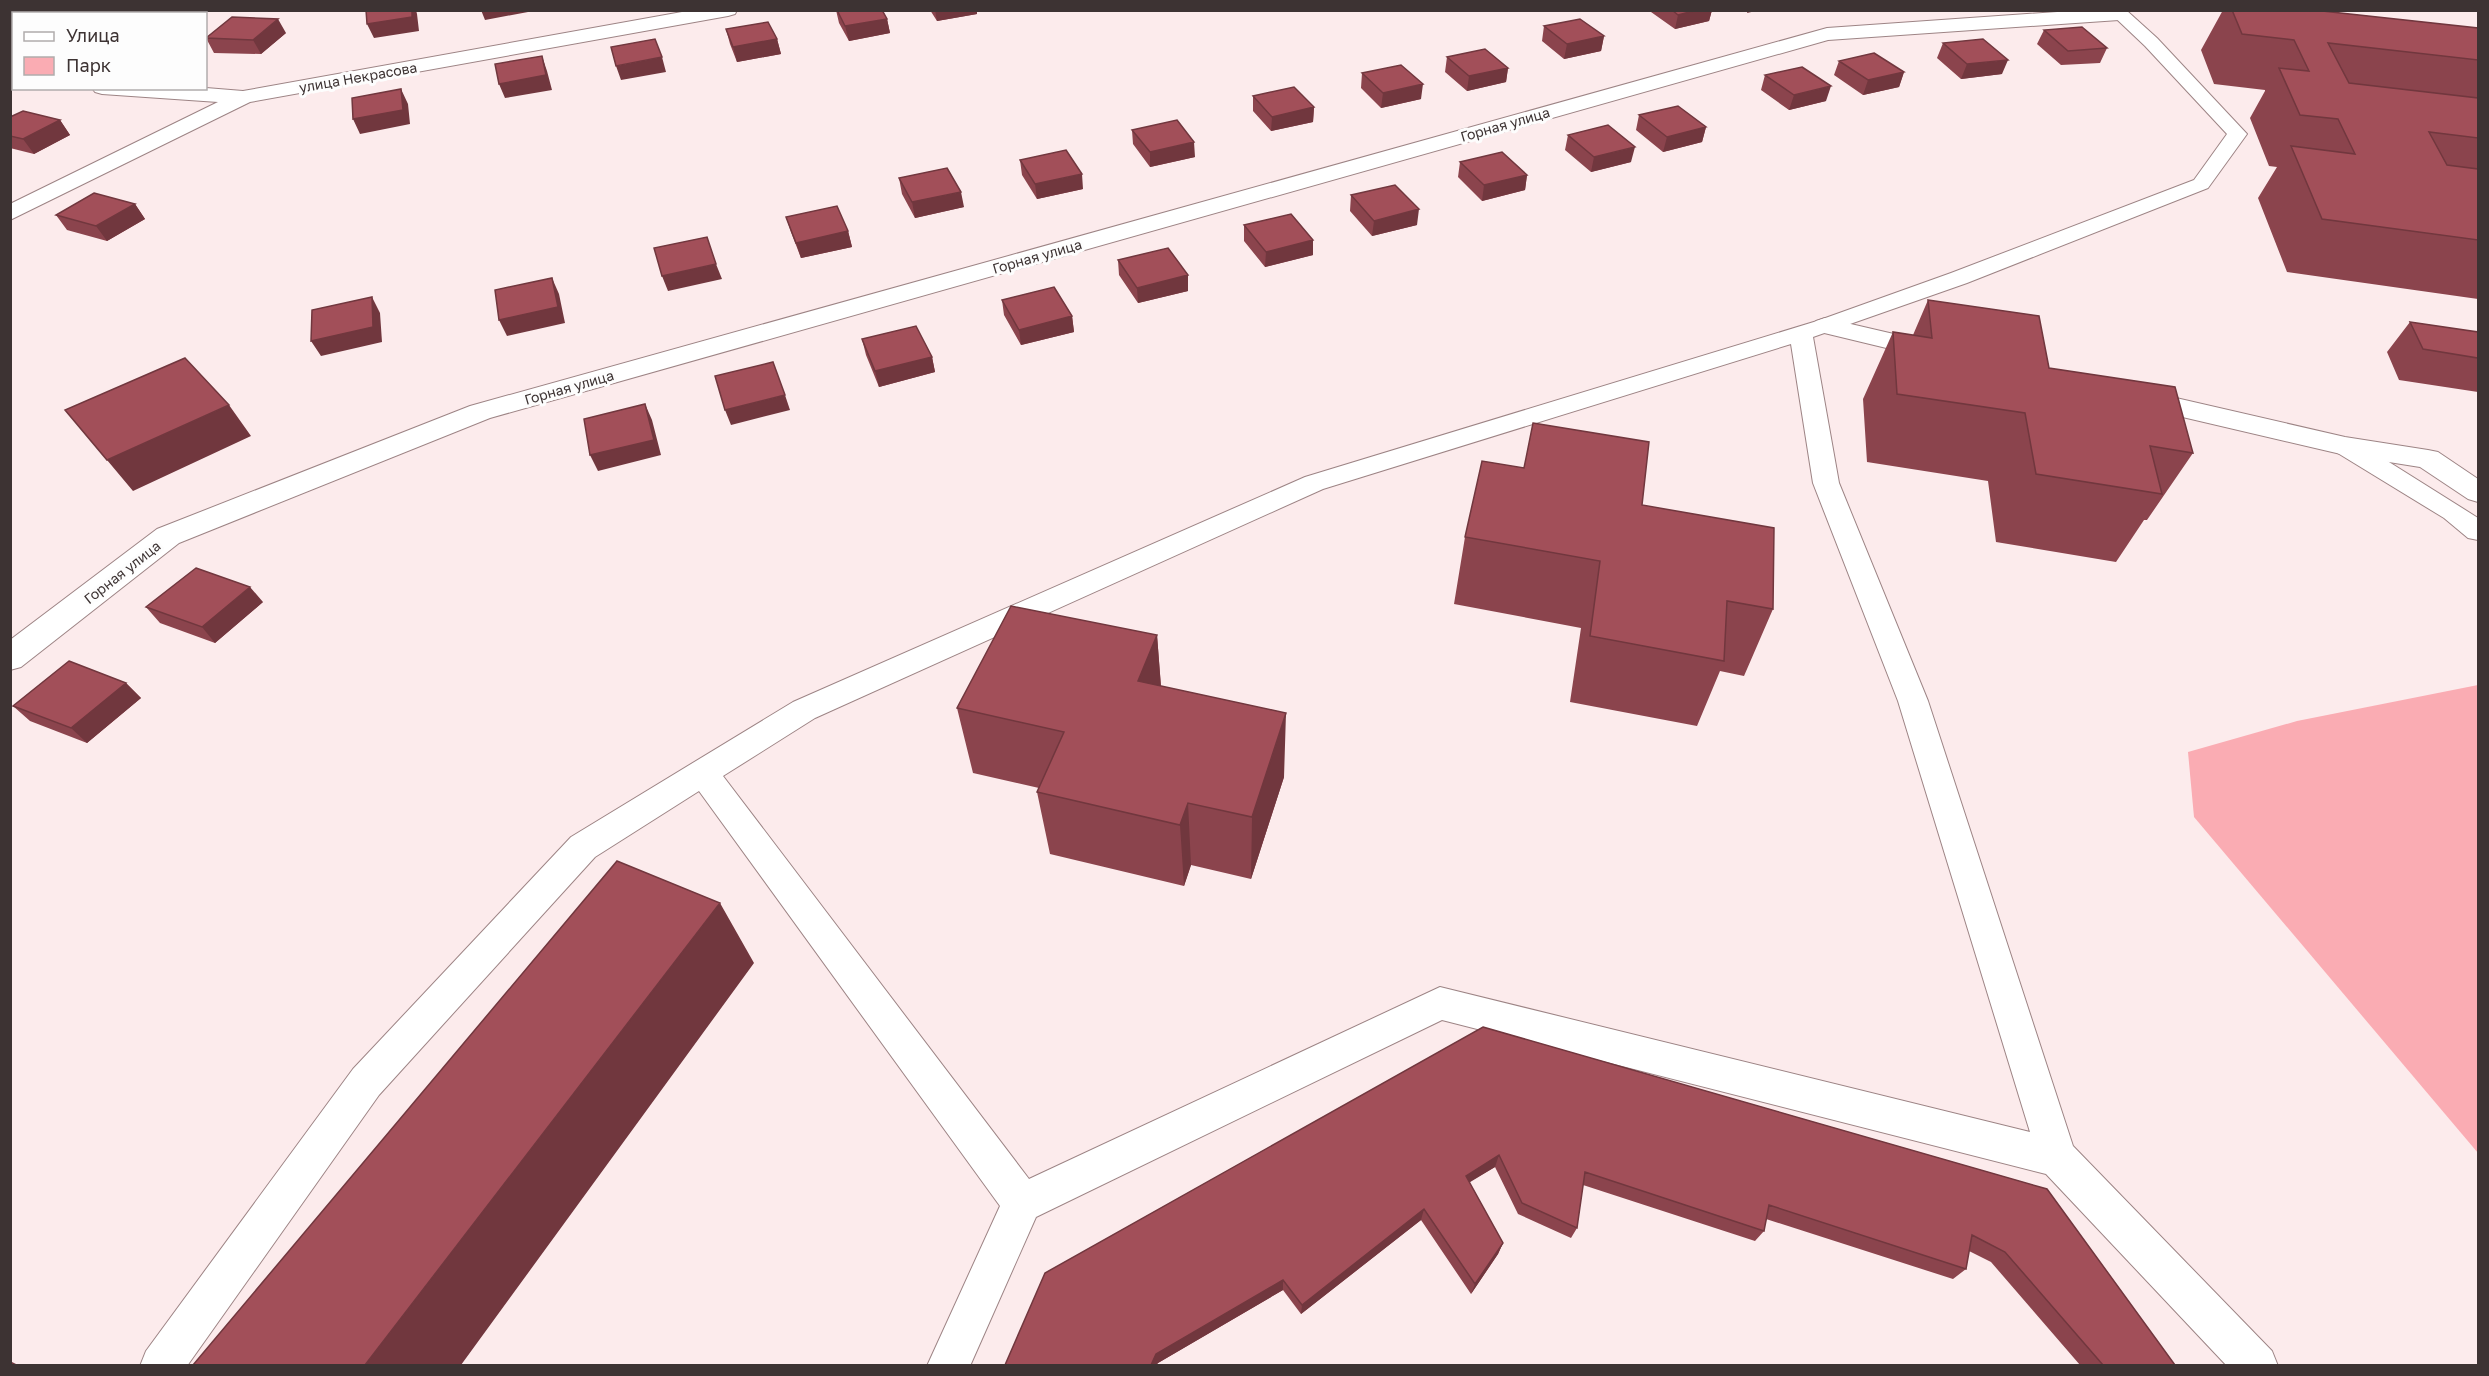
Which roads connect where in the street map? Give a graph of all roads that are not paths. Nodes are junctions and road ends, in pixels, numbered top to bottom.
1 (728, 10) edge
2 (2117, 12) edge
3 (134, 90) edge
4 (244, 97) junction
5 (10, 213) edge
6 (1813, 329) junction
7 (1952, 355) edge
8 (2114, 393) edge
9 (2345, 446) junction
10 (2478, 492) edge
11 (2478, 531) edge
12 (10, 658) edge
13 (703, 773) junction
14 (2057, 1158) junction
15 (1022, 1203) junction
16 (160, 1365) edge
17 (948, 1365) edge
18 (2257, 1365) edge

1 - 4 street, улица Некрасова
2 - 6 lane
2 - 12 street, Горная улица
3 - 4 street
4 - 5 street, улица Некрасова
6 - 7 street
6 - 13 lane
6 - 14 lane
8 - 9 street
9 - 10 street
9 - 11 lane
13 - 15 lane
13 - 16 lane
14 - 15 lane
14 - 18 lane
15 - 17 lane

